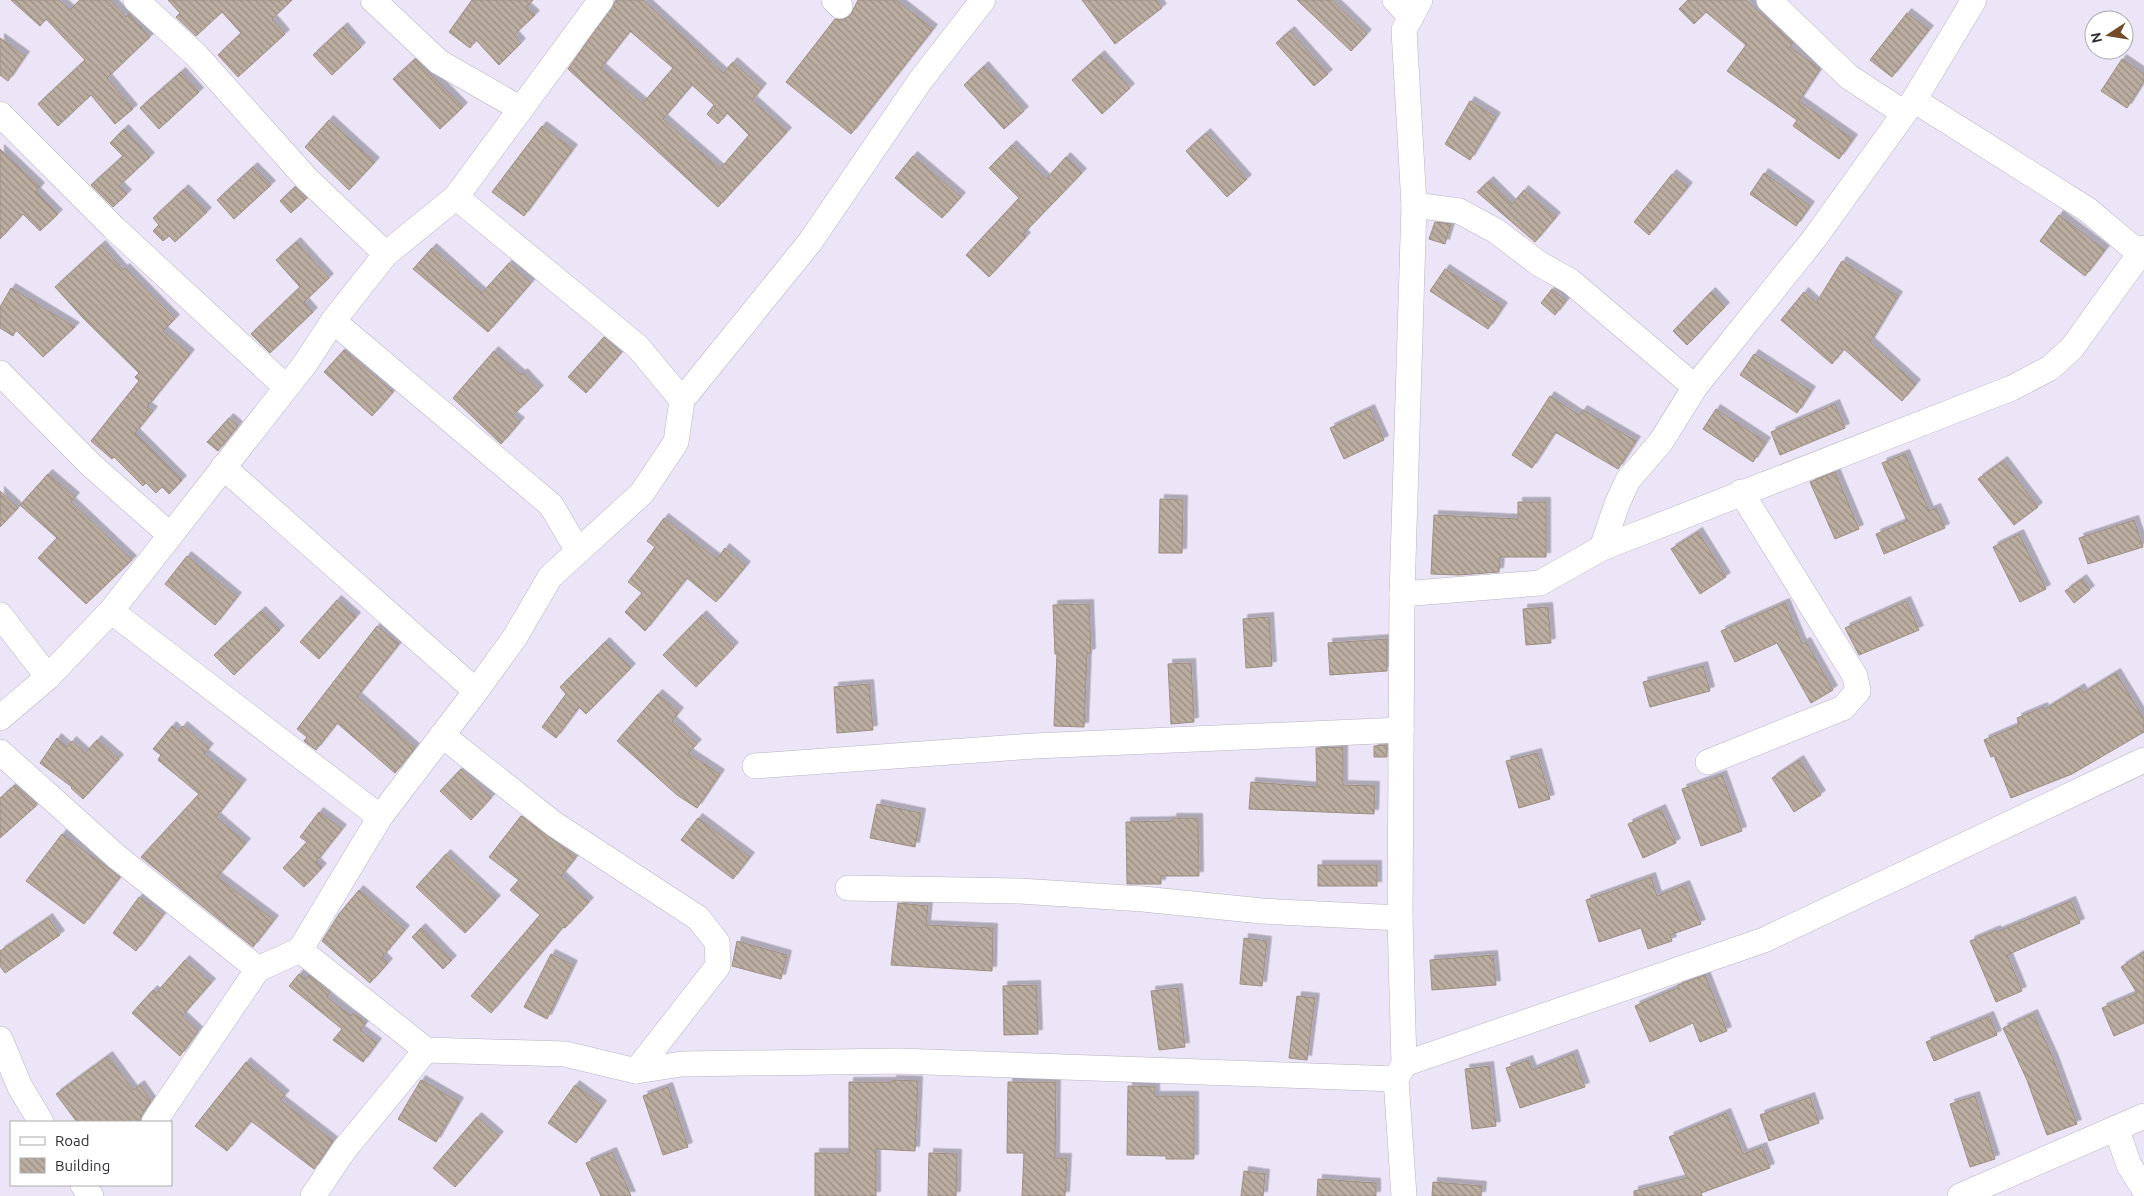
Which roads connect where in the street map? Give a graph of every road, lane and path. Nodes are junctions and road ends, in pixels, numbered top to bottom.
1 (136, 0) edge
2 (373, 0) edge
3 (601, 0) edge
4 (983, 0) edge
5 (1769, 0) edge
6 (1974, 0) edge
7 (1409, 6) edge
8 (1909, 107) junction
9 (521, 109) junction
10 (0, 114) edge
11 (456, 197) junction
12 (1414, 205) junction
13 (2142, 250) edge
14 (386, 254) junction
15 (333, 321) junction
16 (0, 373) edge
17 (286, 387) junction
18 (1695, 387) junction
19 (682, 400) junction
20 (223, 467) junction
21 (1741, 492) junction
22 (169, 534) junction
23 (1602, 548) junction
24 (578, 551) junction
25 (1402, 594) junction
26 (111, 611) junction
27 (0, 615) edge
28 (48, 677) junction
29 (476, 691) junction
30 (0, 718) edge
31 (1402, 730) junction
32 (442, 735) junction
33 (0, 752) edge
34 (2144, 760) edge
35 (1708, 762) dead end
36 (755, 766) dead end
37 (380, 817) junction
38 (848, 888) dead end
39 (1400, 918) junction
40 (300, 950) junction
41 (258, 969) junction
42 (0, 1039) edge
43 (426, 1050) junction
44 (636, 1071) junction
45 (1400, 1071) junction
46 (2144, 1116) edge
47 (40, 1121) edge
48 (155, 1121) edge
49 (2116, 1128) junction
50 (2144, 1189) edge
51 (313, 1196) edge
52 (1404, 1196) edge
53 (1960, 1196) edge

1 - 14 street
2 - 9 street
3 - 9 street
4 - 19 street
5 - 8 street
6 - 8 street
7 - 12 street
8 - 13 street
8 - 18 street
9 - 11 street
10 - 17 street
11 - 14 street
11 - 19 street
12 - 18 street
12 - 25 street
13 - 21 street
14 - 15 street
15 - 17 street
15 - 24 street
16 - 22 street
17 - 20 street
18 - 23 street
19 - 24 street
20 - 22 street
20 - 29 street
21 - 23 street
21 - 35 street
22 - 26 street
23 - 25 street
24 - 29 street
25 - 31 street
26 - 28 street
26 - 37 street
27 - 28 street
28 - 30 street
29 - 32 street
31 - 36 street
31 - 39 street
32 - 37 street
32 - 44 street
33 - 41 street
34 - 45 street
37 - 40 street
38 - 39 street
39 - 45 street
40 - 41 street
40 - 43 street
41 - 48 street
42 - 47 street
43 - 44 street
43 - 51 street
44 - 45 street
45 - 52 street
46 - 49 street
49 - 50 street
49 - 53 street

